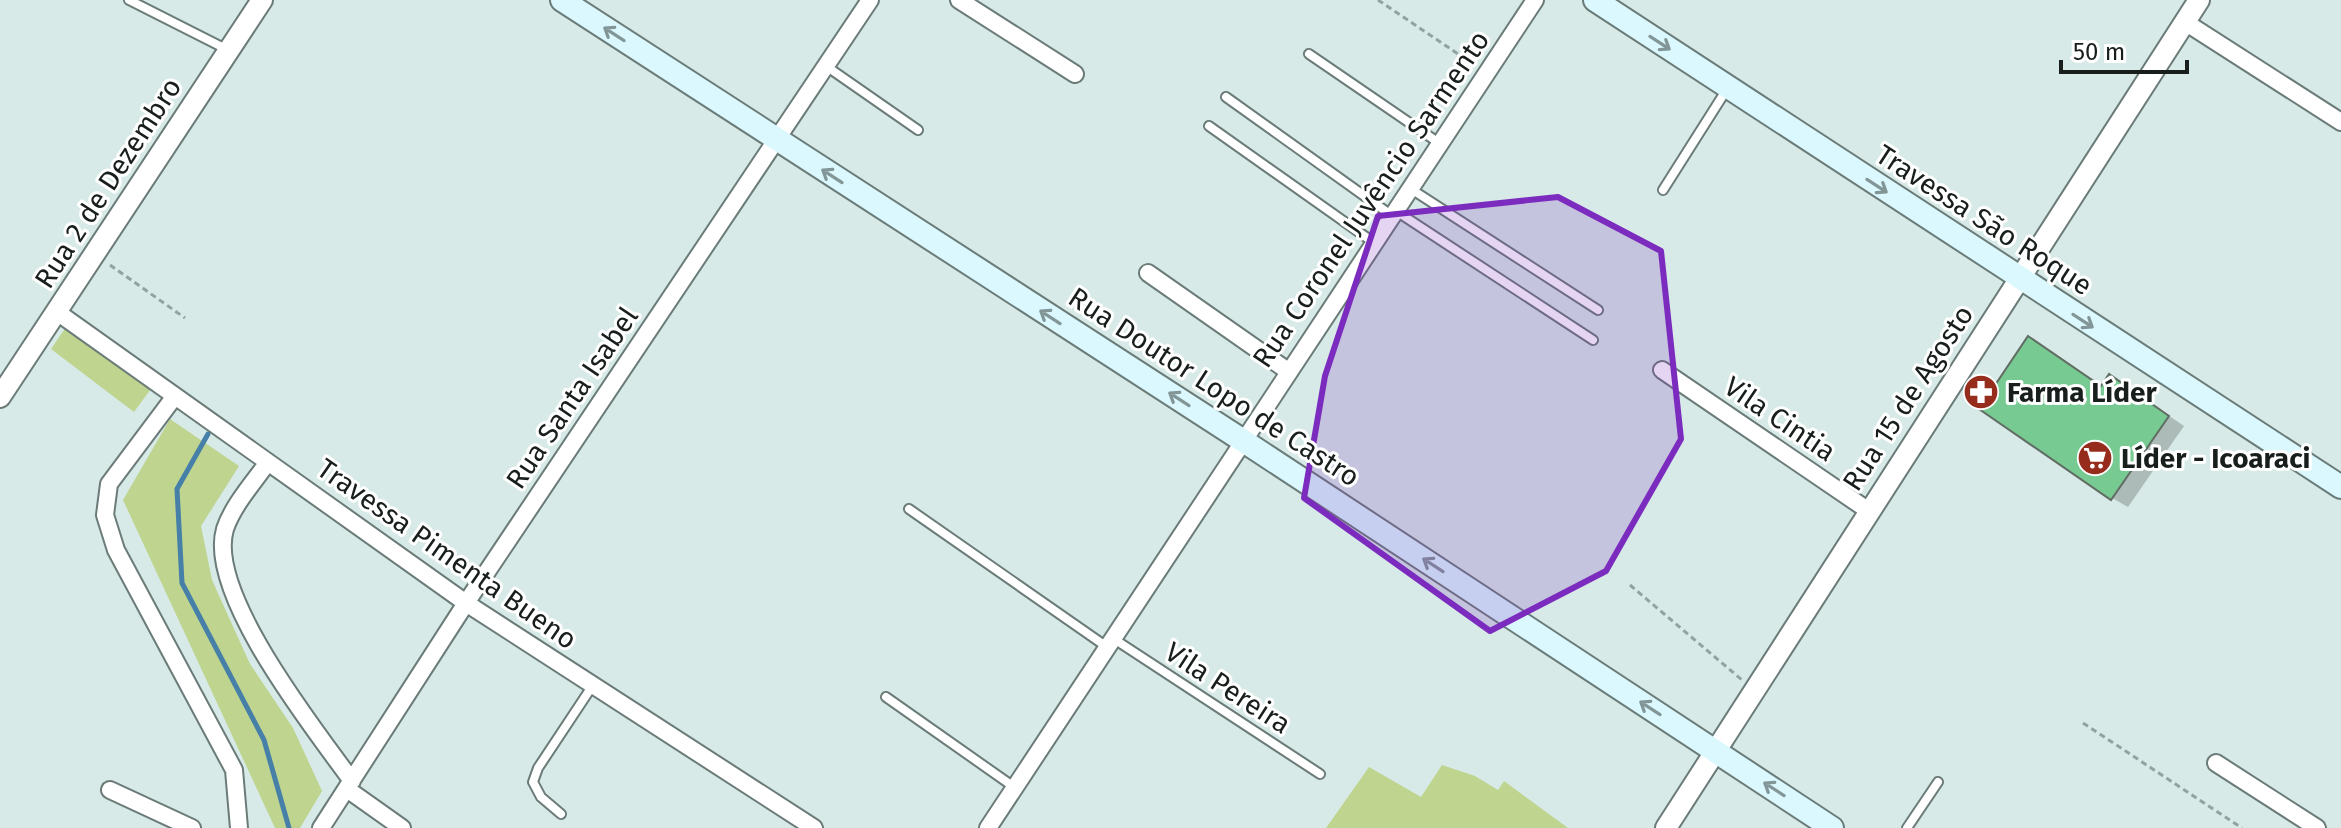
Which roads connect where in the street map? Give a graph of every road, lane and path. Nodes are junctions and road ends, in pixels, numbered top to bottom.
1 (129, 0) edge
2 (262, 0) edge
3 (562, 0) edge
4 (870, 0) edge
5 (959, 0) edge
6 (1378, 0) edge
7 (1535, 0) edge
8 (1595, 0) edge
9 (2199, 0) edge
10 (2185, 22) junction
11 (229, 50) junction
12 (1309, 54) dead end
13 (826, 66) junction
14 (1486, 72) junction
15 (1075, 74) dead end
16 (1728, 88) junction
17 (1226, 97) dead end
18 (2341, 122) edge
19 (1209, 126) dead end
20 (918, 130) dead end
21 (776, 141) junction
22 (1439, 143) junction
23 (1409, 188) junction
24 (1663, 190) dead end
25 (1393, 212) junction
26 (1373, 242) junction
27 (95, 255) junction
28 (1148, 273) dead end
29 (2017, 278) junction
30 (1598, 310) dead end
31 (57, 312) junction
32 (185, 318) dead end
33 (1593, 340) dead end
34 (1662, 370) dead end
35 (1288, 371) junction
36 (175, 396) junction
37 (0, 397) edge
38 (1242, 440) junction
39 (268, 462) junction
40 (2341, 487) edge
41 (909, 509) dead end
42 (1869, 511) junction
43 (1630, 585) dead end
44 (466, 603) junction
45 (1110, 643) junction
46 (593, 685) junction
47 (1754, 690) junction
48 (886, 697) dead end
49 (2083, 723) dead end
50 (1715, 751) junction
51 (2216, 763) dead end
52 (1320, 774) dead end
53 (1938, 782) dead end
54 (349, 785) junction
55 (1014, 787) junction
56 (110, 790) dead end
57 (561, 814) dead end
58 (192, 828) edge
59 (239, 828) edge
60 (321, 828) edge
61 (402, 828) edge
62 (814, 828) edge
63 (988, 828) edge
64 (1666, 828) edge
65 (1832, 828) edge
66 (1907, 828) edge
67 (2242, 828) edge
68 (2317, 828) edge

1 - 11 lane
2 - 11 street, Rua 2 de Dezembro
21 -> 3 main road, Rua Doutor Lopo de Castro
4 - 13 street, Rua Santa Isabel
5 - 15 street
6 - 14 path
7 - 14 street, Rua Coronel Juvêncio Sarmento
8 -> 16 main road, Travessa São Roque
9 - 10 street, Rua 15 de Agosto
10 - 18 street
10 - 29 street, Rua 15 de Agosto
11 - 27 street, Rua 2 de Dezembro
12 - 22 lane
13 - 20 lane
13 - 21 street, Rua Santa Isabel
14 - 22 street, Rua Coronel Juvêncio Sarmento
16 - 24 lane
16 -> 29 main road, Travessa São Roque
17 - 25 lane
19 - 26 lane
38 -> 21 main road, Rua Doutor Lopo de Castro
21 - 44 street, Rua Santa Isabel
22 - 23 street, Rua Coronel Juvêncio Sarmento
23 - 25 street, Rua Coronel Juvêncio Sarmento
23 - 30 lane
25 - 26 street, Rua Coronel Juvêncio Sarmento
25 - 33 lane
26 - 35 street, Rua Coronel Juvêncio Sarmento
27 - 31 street, Rua 2 de Dezembro
27 - 32 path
28 - 35 street
29 -> 40 main road, Travessa São Roque
29 - 42 street, Rua 15 de Agosto
31 - 36 street, Travessa Pimenta Bueno
31 - 37 street, Rua 2 de Dezembro
34 - 42 street, Vila Cintia
35 - 38 street, Rua Coronel Juvêncio Sarmento
36 - 39 street, Travessa Pimenta Bueno
36 - 59 street
38 - 45 street, Rua Coronel Juvêncio Sarmento
50 -> 38 main road, Rua Doutor Lopo de Castro
39 - 44 street, Travessa Pimenta Bueno
39 - 54 street
41 - 45 lane, Vila Pereira
42 - 47 street, Rua 15 de Agosto
43 - 47 path
44 - 46 street, Travessa Pimenta Bueno
44 - 54 street, Rua Santa Isabel
45 - 52 lane, Vila Pereira
45 - 55 street, Rua Coronel Juvêncio Sarmento
46 - 57 lane
46 - 62 street, Travessa Pimenta Bueno
47 - 50 street, Rua 15 de Agosto
48 - 55 lane
49 - 67 path
50 - 64 street, Rua 15 de Agosto
65 -> 50 main road, Rua Doutor Lopo de Castro
51 - 68 street
53 - 66 lane
54 - 60 street, Rua Santa Isabel
54 - 61 street
55 - 63 street, Rua Coronel Juvêncio Sarmento
56 - 58 street

